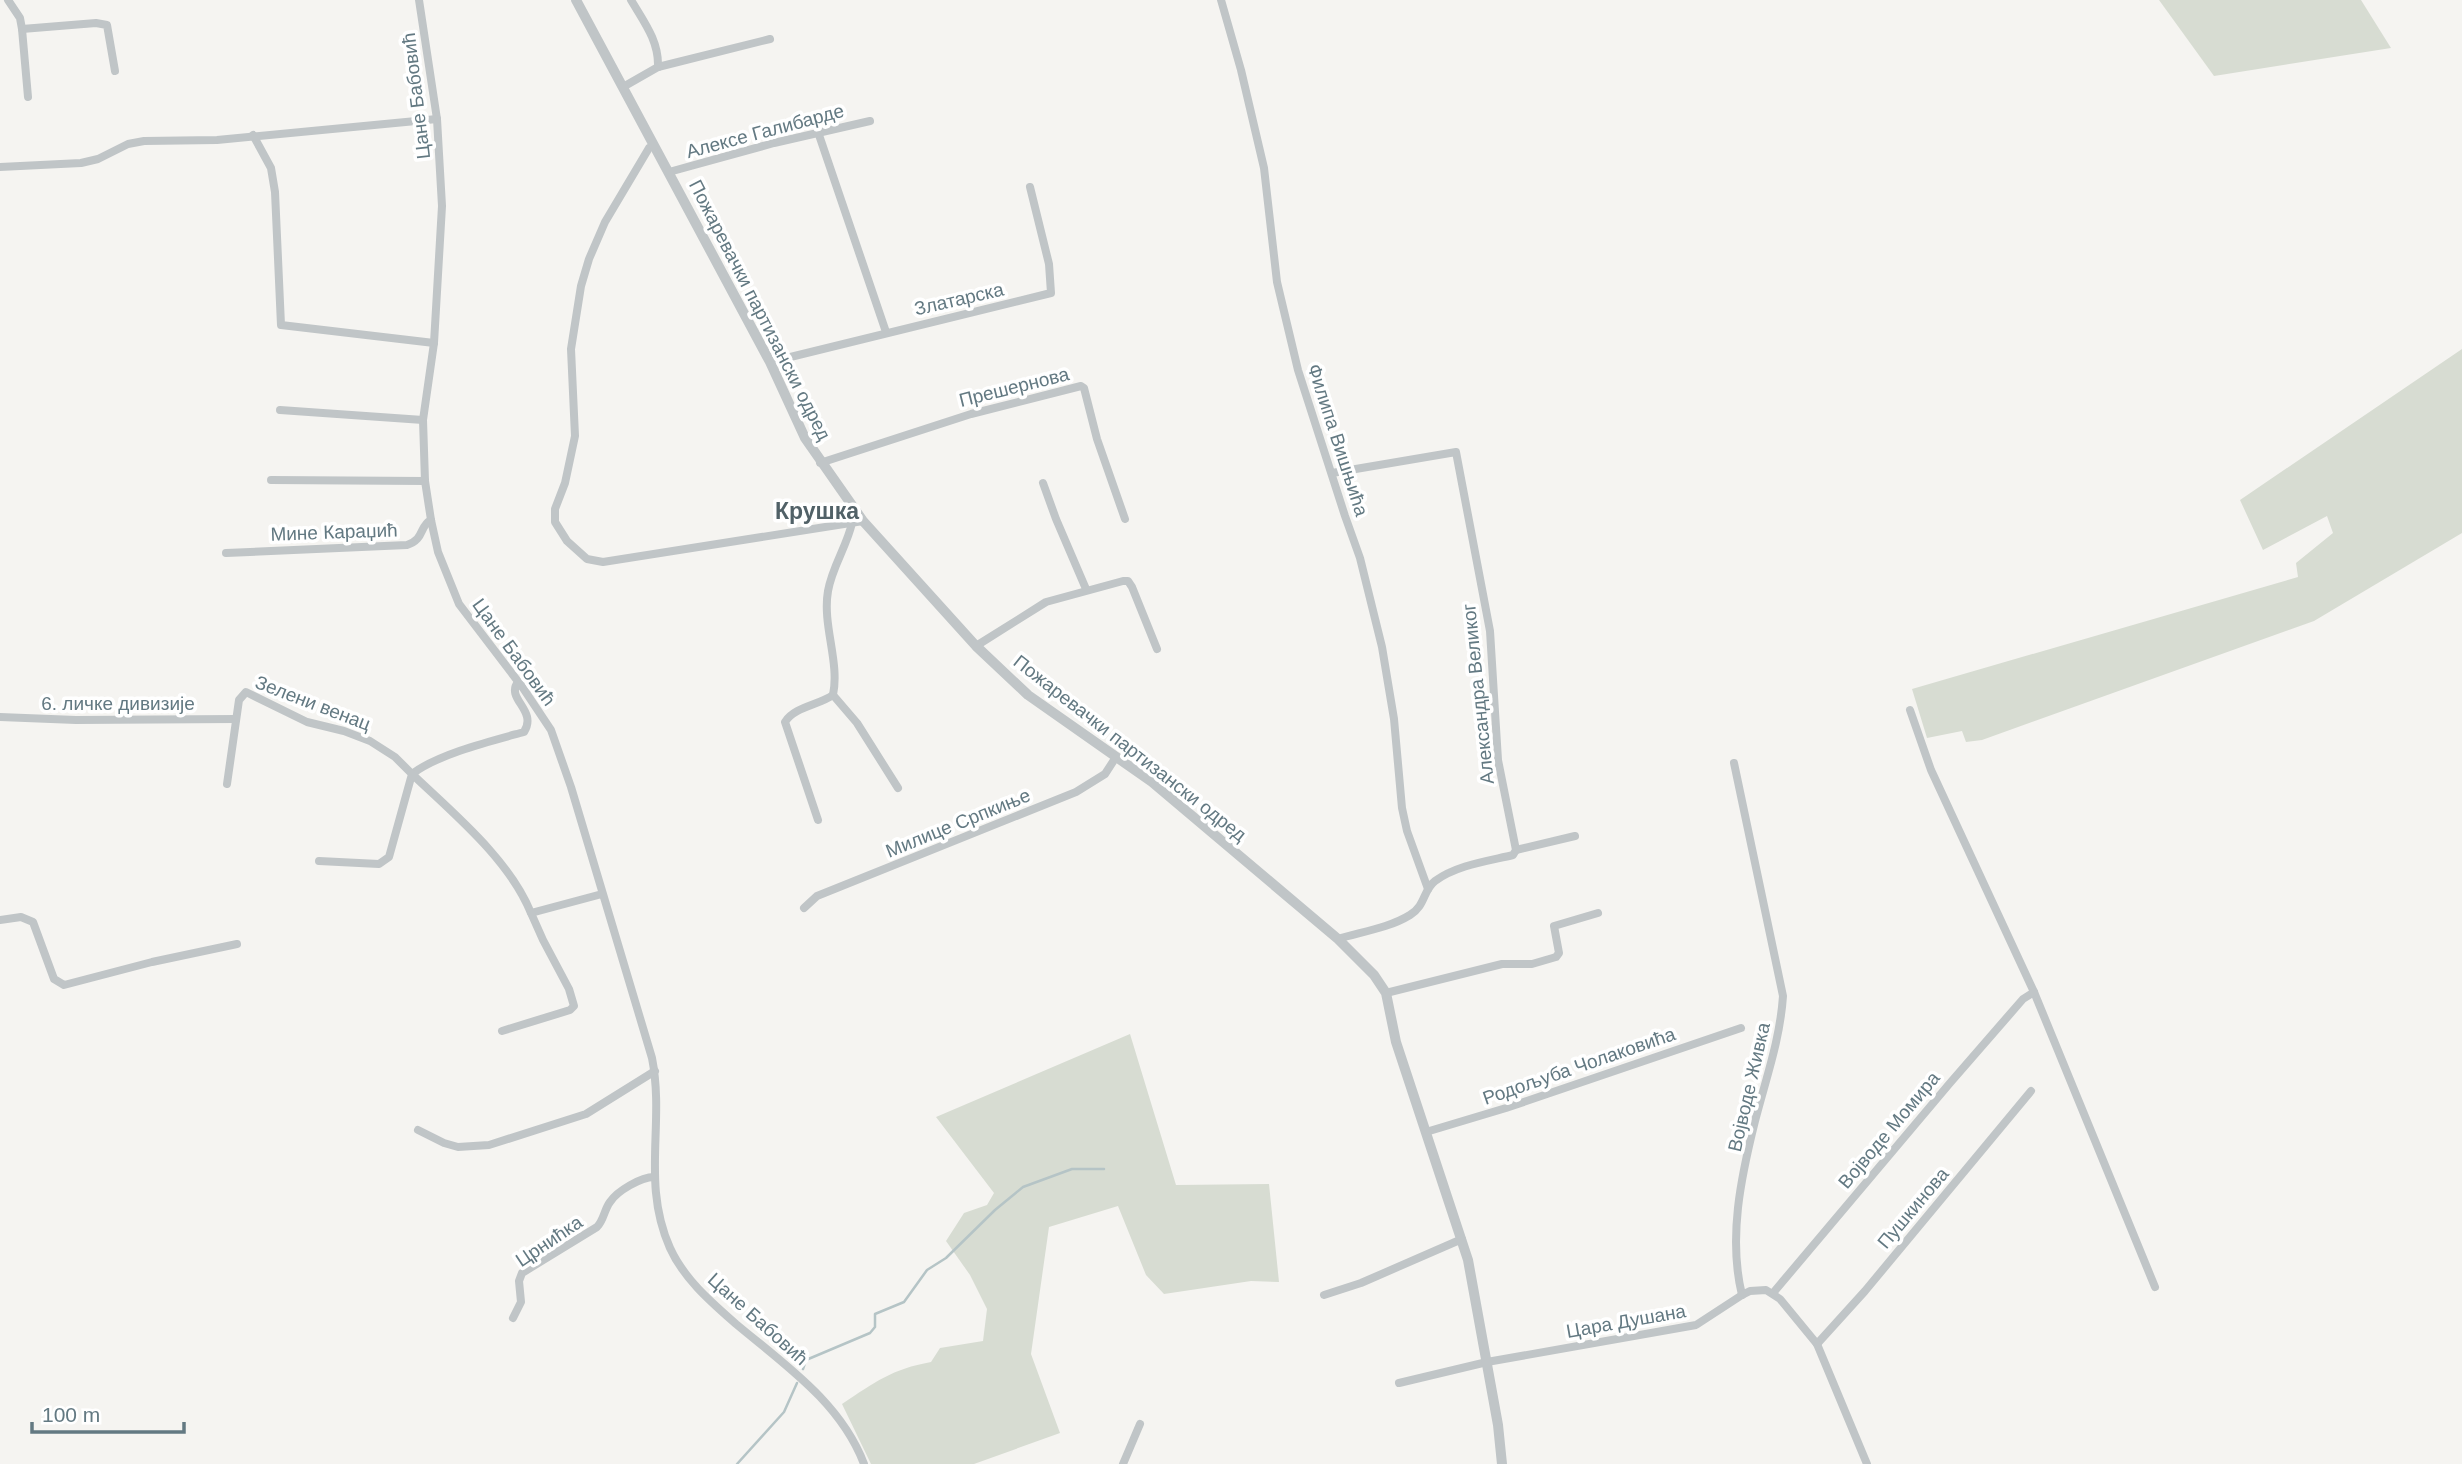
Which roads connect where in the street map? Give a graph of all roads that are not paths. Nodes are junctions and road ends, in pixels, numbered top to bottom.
1 (8, 0) edge
2 (419, 0) edge
3 (576, 0) edge
4 (631, 0) edge
5 (1221, 0) edge
6 (22, 29) junction
7 (770, 39) dead end
8 (658, 67) junction
9 (115, 71) dead end
10 (623, 86) junction
11 (28, 97) dead end
12 (437, 120) junction
13 (870, 121) dead end
14 (818, 132) junction
15 (253, 135) junction
16 (654, 145) junction
17 (0, 167) edge
18 (669, 173) junction
19 (1030, 187) dead end
20 (886, 332) junction
21 (434, 343) junction
22 (770, 362) junction
23 (280, 410) dead end
24 (423, 419) junction
25 (820, 463) junction
26 (1332, 474) junction
27 (271, 480) dead end
28 (425, 481) junction
29 (1043, 483) dead end
30 (1125, 519) dead end
31 (431, 520) junction
32 (857, 522) junction
33 (226, 553) dead end
34 (1086, 589) junction
35 (976, 646) junction
36 (1157, 649) dead end
37 (519, 682) junction
38 (833, 695) junction
39 (1910, 710) dead end
40 (0, 717) edge
41 (236, 719) junction
42 (1116, 757) junction
43 (1734, 763) dead end
44 (412, 774) junction
45 (227, 784) dead end
46 (898, 788) dead end
47 (818, 820) dead end
48 (1575, 836) dead end
49 (1516, 850) junction
50 (319, 861) dead end
51 (1428, 889) junction
52 (602, 894) junction
53 (804, 908) dead end
54 (531, 913) junction
55 (1598, 913) dead end
56 (0, 920) edge
57 (1338, 939) junction
58 (237, 944) dead end
59 (2034, 992) junction
60 (1385, 993) junction
61 (1741, 1028) dead end
62 (502, 1031) dead end
63 (655, 1071) junction
64 (2031, 1091) dead end
65 (418, 1129) dead end
66 (1426, 1132) junction
67 (654, 1177) junction
68 (1462, 1239) junction
69 (2155, 1287) dead end
70 (1773, 1293) junction
71 (1324, 1295) dead end
72 (1742, 1295) junction
73 (513, 1318) dead end
74 (1817, 1345) junction
75 (1487, 1363) junction
76 (1399, 1383) dead end
77 (1140, 1424) dead end
78 (864, 1464) edge
79 (1123, 1464) edge
80 (1502, 1464) edge
81 (1867, 1464) edge

1 - 6 street
2 - 12 street, Цане Бабовић
3 - 10 street, Пожаревачки партизански одред
4 - 8 street
5 - 26 street, Филипа Вишњића
6 - 9 street
6 - 11 street
7 - 8 street
8 - 10 street
10 - 16 street, Пожаревачки партизански одред
12 - 15 street
12 - 21 street, Цане Бабовић
13 - 14 street, Алексе Галибарде
14 - 18 street, Алексе Галибарде
14 - 20 street
15 - 17 street
15 - 21 street
16 - 18 street, Пожаревачки партизански одред
16 - 32 street
18 - 22 street, Пожаревачки партизански одред
19 - 20 street, Златарска
20 - 22 street, Златарска
21 - 24 street, Цане Бабовић
22 - 25 street, Пожаревачки партизански одред
23 - 24 street
24 - 28 street, Цане Бабовић
25 - 30 street, Прешернова
25 - 32 street, Пожаревачки партизански одред
26 - 49 street, Александра Великог
26 - 51 street, Филипа Вишњића
27 - 28 street
28 - 31 street, Цане Бабовић
29 - 34 street
31 - 33 street, Мине Караџић
31 - 37 street, Цане Бабовић
32 - 35 street, Пожаревачки партизански одред
32 - 38 street
34 - 35 street
34 - 36 street
35 - 42 street, Пожаревачки партизански одред
37 - 44 street
37 - 52 street, Цане Бабовић
38 - 46 street
38 - 47 street
39 - 59 street
40 - 41 street, 6. личке дивизије
41 - 44 street, Зелени венац
41 - 45 street, Зелени венац
42 - 53 street, Милице Српкиње
42 - 57 street, Пожаревачки партизански одред
43 - 72 street, Војводе Живка
44 - 50 street
44 - 54 street, Зелени венац
48 - 49 street
49 - 51 street
51 - 57 street
52 - 54 street
52 - 63 street, Цане Бабовић
54 - 62 street, Зелени венац
55 - 60 street
56 - 58 street
57 - 60 street, Пожаревачки партизански одред
59 - 69 street
59 - 70 street, Војводе Момира
60 - 66 street, Пожаревачки партизански одред
61 - 66 street, Родољуба Чолаковића
63 - 65 street
63 - 67 street, Цане Бабовић
64 - 74 street, Пушкинова
66 - 68 street, Пожаревачки партизански одред
67 - 73 street, Црнићка
67 - 78 street, Цане Бабовић
68 - 71 street
68 - 75 street, Пожаревачки партизански одред
70 - 72 street, Цара Душана
70 - 74 street
72 - 75 street, Цара Душана
74 - 81 street
75 - 76 street
75 - 80 street, Пожаревачки партизански одред
77 - 79 street

